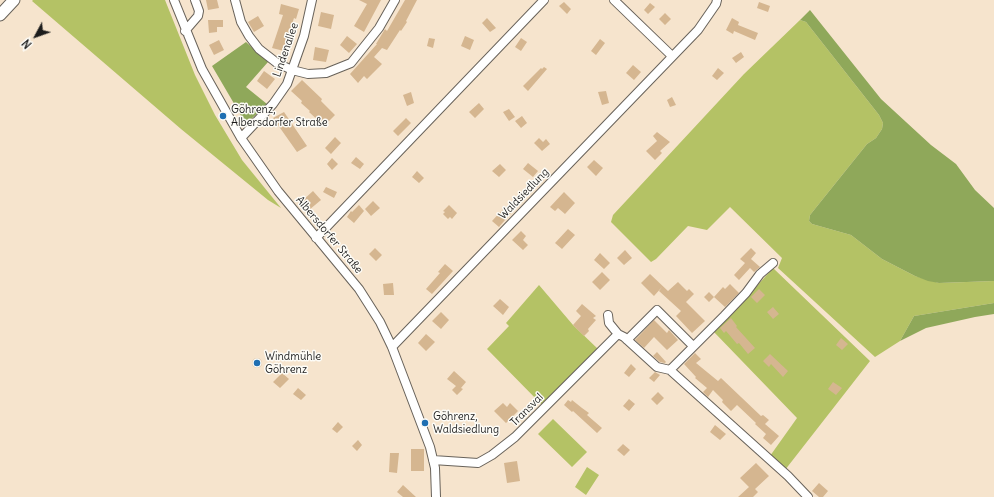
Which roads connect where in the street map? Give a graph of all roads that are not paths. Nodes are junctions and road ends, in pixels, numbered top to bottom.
1 (14, 0) edge
2 (174, 0) edge
3 (195, 0) edge
4 (235, 0) edge
5 (312, 0) edge
6 (395, 0) edge
7 (544, 0) edge
8 (614, 0) edge
9 (716, 0) edge
10 (0, 15) edge
11 (185, 31) junction
12 (672, 56) junction
13 (292, 70) junction
14 (241, 138) junction
15 (316, 238) junction
16 (773, 263) dead end
17 (608, 315) dead end
18 (618, 334) junction
19 (627, 340) junction
20 (693, 346) junction
21 (392, 347) junction
22 (670, 370) junction
23 (433, 460) junction
24 (436, 497) edge
25 (808, 497) edge

1 - 10 main road
2 - 11 street, Albersdorfer Straße
3 - 11 street
4 - 13 street
5 - 13 street, Lindenallee
6 - 13 street
7 - 15 street
8 - 12 street
9 - 12 street, Waldsiedlung
11 - 14 street, Albersdorfer Straße
12 - 21 street, Waldsiedlung
13 - 14 street, Lindenallee
14 - 15 street, Albersdorfer Straße
15 - 21 street, Albersdorfer Straße
16 - 20 street
17 - 18 street
18 - 19 street
18 - 23 street, Transval
19 - 20 street
19 - 22 street
20 - 22 street
21 - 23 street, Albersdorfer Straße
22 - 25 street
23 - 24 street, Albersdorfer Straße

